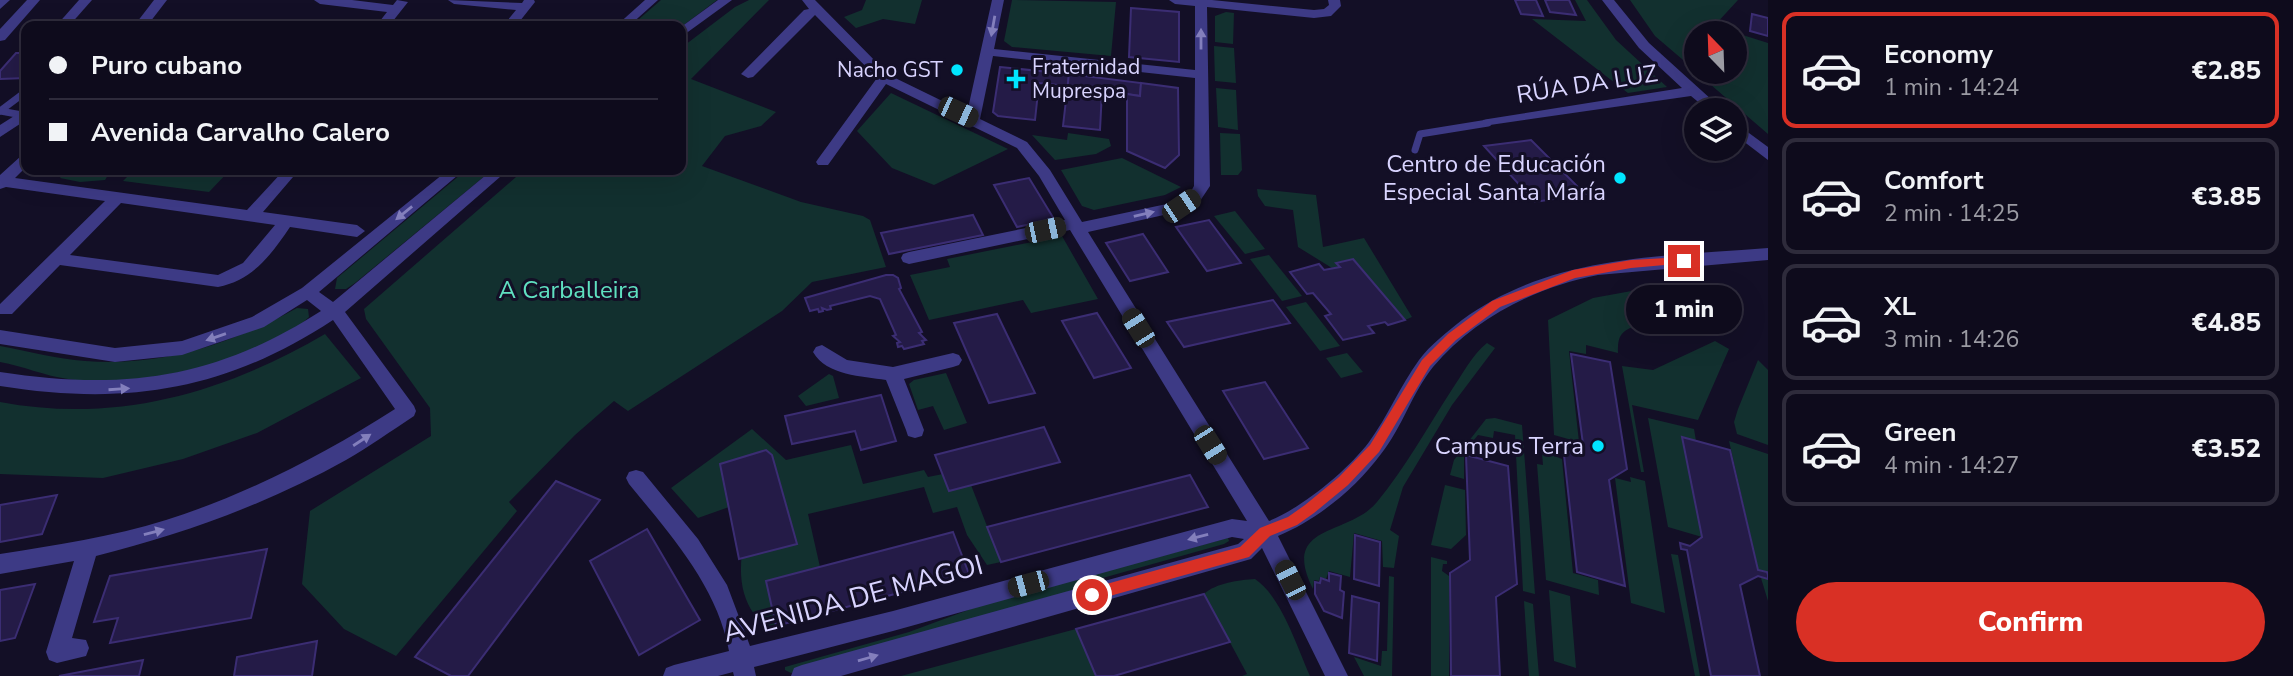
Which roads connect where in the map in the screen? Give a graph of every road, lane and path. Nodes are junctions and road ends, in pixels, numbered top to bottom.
1 (4, 0) edge
2 (34, 0) edge
3 (86, 0) edge
4 (161, 0) edge
5 (320, 0) edge
6 (454, 0) edge
7 (652, 0) edge
8 (726, 0) edge
9 (998, 0) edge
10 (1175, 0) edge
11 (1334, 0) edge
12 (1608, 0) edge
13 (1201, 1) edge
14 (400, 4) edge
15 (527, 4) edge
16 (0, 5) edge
17 (813, 5) edge
18 (67, 21) edge
19 (144, 21) edge
20 (386, 21) edge
21 (513, 21) edge
22 (628, 21) edge
23 (686, 29) edge
24 (0, 37) edge
25 (988, 52) junction
26 (748, 74) dead end
27 (1201, 75) junction
28 (884, 78) junction
29 (1693, 91) junction
30 (21, 95) edge
31 (1701, 98) edge
32 (21, 114) edge
33 (21, 117) edge
34 (973, 119) junction
35 (1488, 123) joint
36 (0, 132) edge
37 (1747, 137) edge
38 (1415, 149) dead end
39 (1768, 155) edge
40 (823, 162) dead end
41 (21, 164) edge
42 (288, 175) edge
43 (451, 175) edge
44 (495, 175) edge
45 (1, 183) edge
46 (118, 197) junction
47 (251, 216) junction
48 (286, 221) junction
49 (1076, 226) junction
50 (357, 231) dead end
51 (1768, 254) edge
52 (909, 258) dead end
53 (56, 259) junction
54 (308, 292) junction
55 (6, 309) dead end
56 (334, 310) junction
57 (0, 337) edge
58 (822, 352) dead end
59 (953, 360) dead end
60 (892, 374) junction
61 (0, 379) edge
62 (915, 430) dead end
63 (636, 478) dead end
64 (1265, 532) junction
65 (88, 549) junction
66 (0, 564) edge
67 (78, 648) dead end
68 (744, 667) edge
69 (674, 676) edge
70 (802, 676) edge
71 (1337, 676) edge

1 - 16 street
2 - 24 street
3 - 18 street
4 - 19 street
5 - 14 street
6 - 15 street
7 - 22 street
8 - 23 street
9 -> 25 street
10 - 13 street
11 - 13 street
12 - 29 street
27 -> 13 street
14 - 20 street
15 - 21 street
17 - 26 street
17 - 28 street
25 - 27 street
25 - 34 street
49 -> 27 street
28 - 34 street
28 - 40 street
29 - 31 street
29 - 35 street, RÚA DA LUZ
30 - 32 lane
33 - 36 street
34 - 49 street
35 - 38 lane
37 - 39 street
41 - 45 street
42 - 47 street
43 -> 54 street
44 - 56 street
45 - 46 street
46 - 47 street
46 - 53 street
47 - 48 street
48 - 50 street
48 - 53 street
49 - 52 street
49 - 64 street
51 - 64 street
53 - 55 street
54 - 56 street
54 -> 57 street
61 -> 56 street
65 -> 56 street
58 - 60 street
59 - 60 street
60 - 62 street
63 - 68 street
64 -> 68 street, AVENIDA DE MAGOI
70 -> 64 street
64 - 71 street
65 - 66 street
65 - 67 street
68 - 69 street, AVENIDA DE MAGOI

